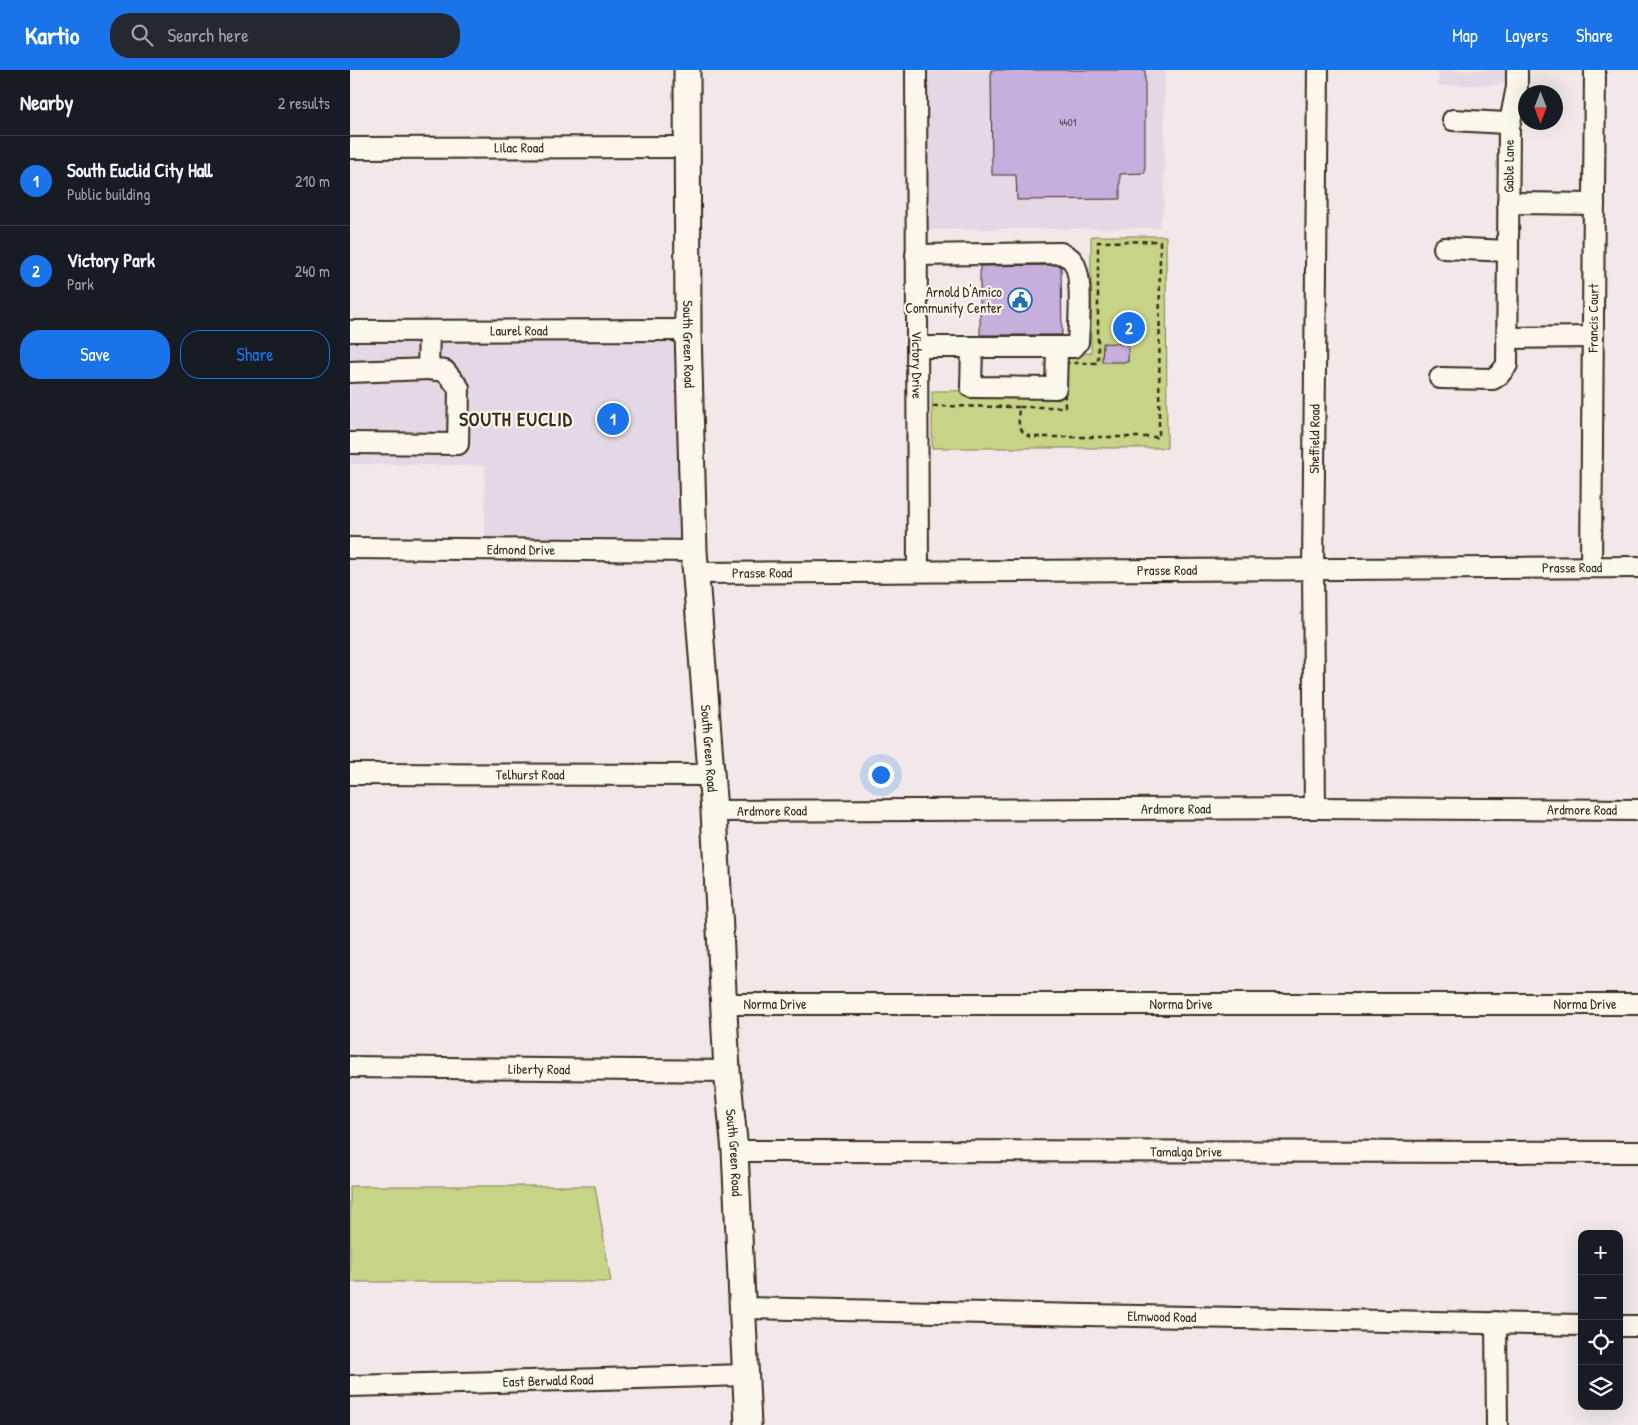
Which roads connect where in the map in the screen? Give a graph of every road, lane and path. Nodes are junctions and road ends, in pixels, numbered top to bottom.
1 (687, 70) edge
2 (916, 70) edge
3 (1318, 70) edge
4 (1517, 70) edge
5 (1596, 70) edge
6 (1453, 120) dead end
7 (1509, 127) junction
8 (688, 147) junction
9 (350, 148) edge
10 (1508, 203) junction
11 (1594, 204) junction
12 (1444, 248) dead end
13 (1508, 250) junction
14 (916, 255) junction
15 (688, 330) junction
16 (350, 331) edge
17 (429, 331) junction
18 (1593, 337) junction
19 (1507, 338) junction
20 (917, 347) junction
21 (972, 347) junction
22 (1057, 348) junction
23 (428, 369) junction
24 (350, 372) edge
25 (1440, 378) dead end
26 (932, 406) dead end
27 (1019, 407) junction
28 (350, 443) edge
29 (350, 548) edge
30 (695, 562) junction
31 (1591, 567) junction
32 (1638, 567) edge
33 (1314, 569) junction
34 (918, 571) junction
35 (350, 774) edge
36 (710, 775) junction
37 (1315, 808) junction
38 (1638, 810) edge
39 (714, 811) junction
40 (723, 1004) junction
41 (1638, 1004) edge
42 (350, 1067) edge
43 (727, 1071) junction
44 (735, 1151) junction
45 (1638, 1152) edge
46 (742, 1308) junction
47 (1496, 1322) junction
48 (1578, 1325) edge
49 (1623, 1326) edge
50 (1638, 1326) edge
51 (746, 1374) junction
52 (350, 1386) edge
53 (748, 1425) edge
54 (1497, 1425) edge

1 - 8 main road, South Green Road
2 - 14 street, Victory Drive
3 - 33 street, Sheffield Road
4 - 7 street
5 - 11 street, Francis Court
6 - 7 street, Gable Lane
7 - 10 street, Gable Lane
8 - 9 street, Lilac Road
8 - 15 main road, South Green Road
10 - 11 street, Gable Lane
10 - 13 street, Gable Lane
11 - 18 street, Francis Court
12 - 13 street
13 - 19 street, Gable Lane
14 - 20 street, Victory Drive
14 - 22 street
15 - 17 street, Laurel Road
15 - 30 main road, South Green Road
16 - 17 street, Laurel Road
17 - 23 street
18 - 19 street
18 - 31 street, Francis Court
19 - 25 street, Gable Lane
20 - 21 street
20 - 34 street, Victory Drive
21 - 22 street
21 - 22 street
23 - 24 street
23 - 28 street
26 - 27 path
27 - 27 path
29 - 30 street, Edmond Drive
30 - 34 street, Prasse Road
30 - 36 main road, South Green Road
31 - 32 street, Prasse Road
31 - 33 street, Prasse Road
33 - 34 street, Prasse Road
33 - 37 street, Sheffield Road
35 - 36 street, Telhurst Road
36 - 39 main road, South Green Road
37 - 38 street, Ardmore Road
37 - 39 street, Ardmore Road
39 - 40 main road, South Green Road
40 - 41 street, Norma Drive
40 - 43 main road, South Green Road
42 - 43 street, Liberty Road
43 - 44 main road, South Green Road
44 - 45 street, Tamalga Drive
44 - 46 main road, South Green Road
46 - 47 street, Elmwood Road
46 - 51 main road, South Green Road
47 - 48 street, Elmwood Road
47 - 54 street
49 - 50 street
51 - 52 street, East Berwald Road
51 - 53 main road, South Green Road

